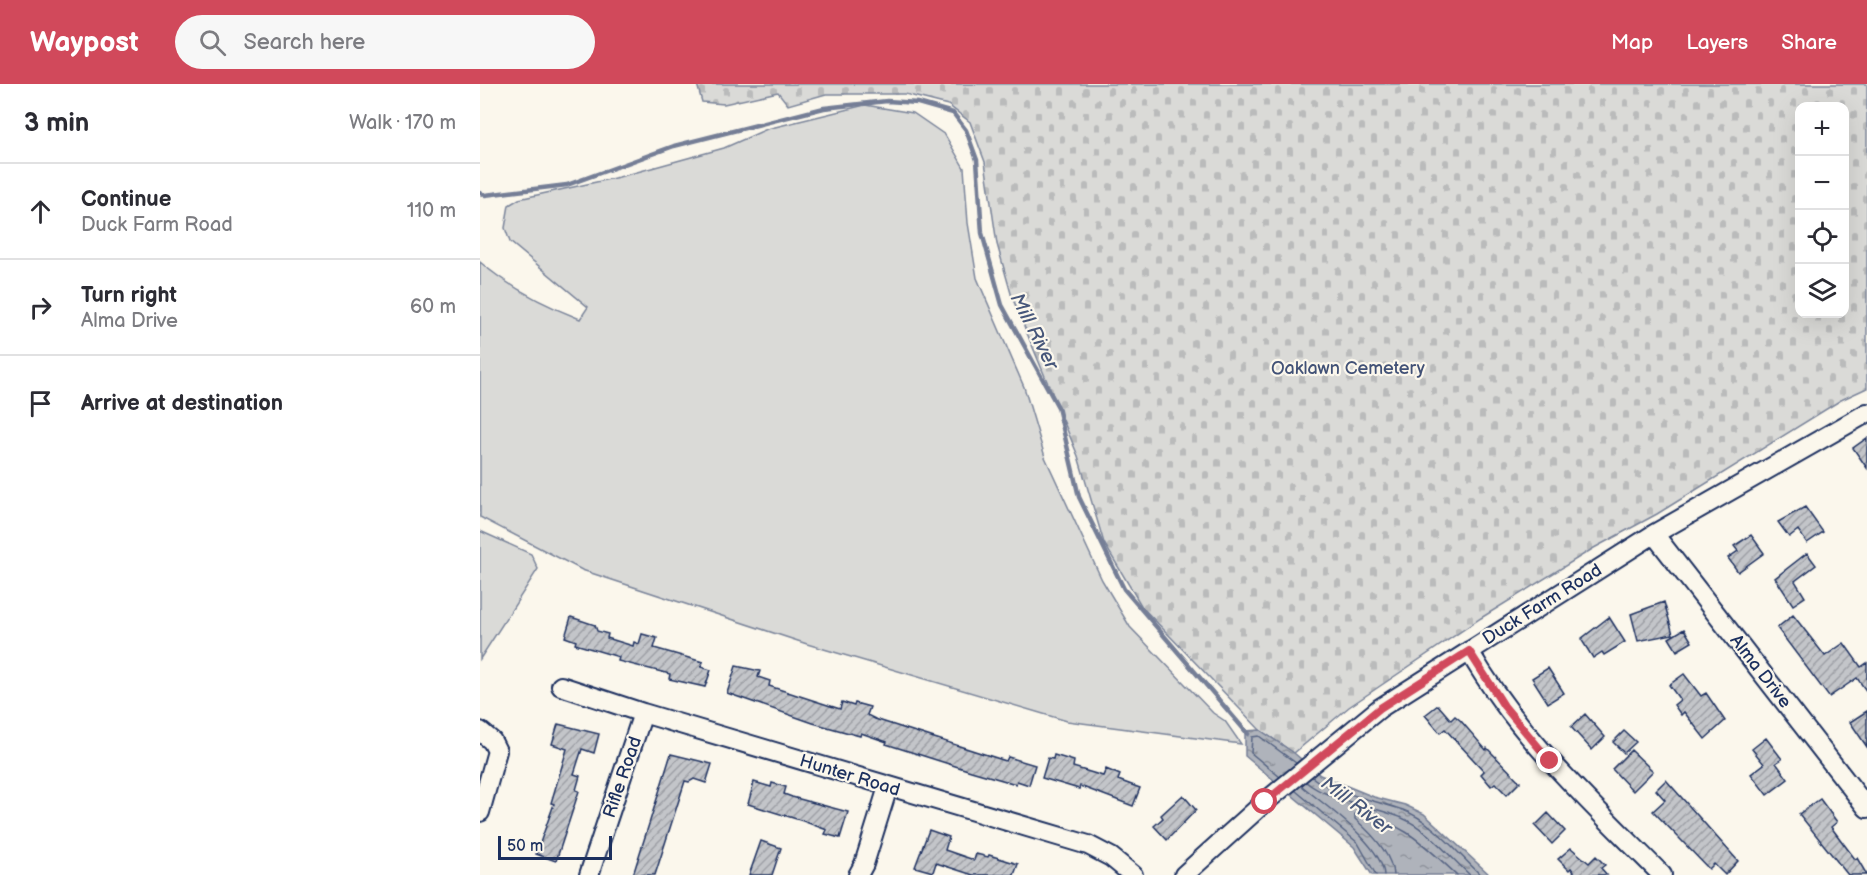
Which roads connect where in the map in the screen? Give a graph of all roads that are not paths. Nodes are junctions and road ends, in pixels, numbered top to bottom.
1 (1867, 412) edge
2 (1654, 534) junction
3 (1469, 651) junction
4 (561, 686) dead end
5 (643, 713) junction
6 (480, 731) edge
7 (888, 787) junction
8 (1867, 808) edge
9 (480, 812) edge
10 (589, 875) edge
11 (858, 875) edge
12 (1134, 875) edge
13 (1184, 875) edge
14 (1662, 875) edge

1 - 2 street, Duck Farm Road
2 - 3 street, Duck Farm Road
2 - 8 street, Alma Drive
3 - 13 street, Duck Farm Road
3 - 14 street
4 - 5 street, Hunter Road
5 - 7 street, Hunter Road
5 - 10 street, Rifle Road
6 - 9 street
7 - 11 street
7 - 12 street, Hunter Road

